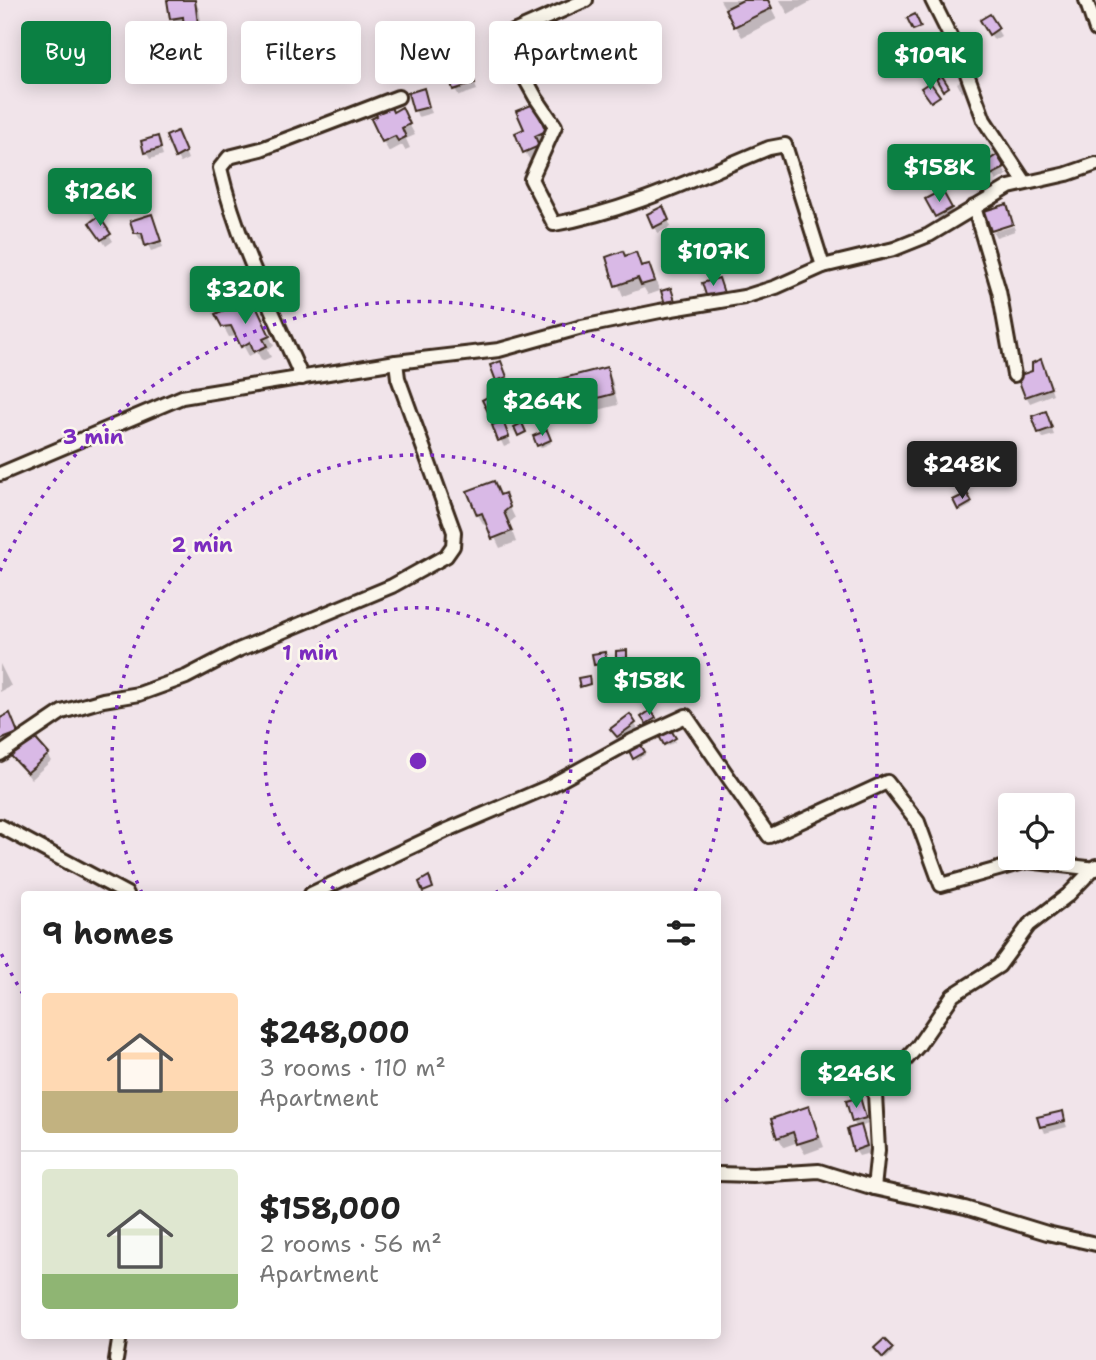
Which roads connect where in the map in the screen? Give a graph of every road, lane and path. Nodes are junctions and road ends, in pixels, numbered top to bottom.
1 (586, 0) edge
2 (932, 0) edge
3 (1086, 0) edge
4 (1095, 21) edge
5 (398, 97) dead end
6 (1096, 164) edge
7 (1026, 182) junction
8 (974, 207) junction
9 (823, 266) junction
10 (396, 362) junction
11 (1014, 375) dead end
12 (302, 378) junction
13 (0, 474) edge
14 (0, 754) edge
15 (0, 826) edge
16 (1095, 867) edge
17 (121, 891) edge
18 (317, 891) edge
19 (721, 1174) edge
20 (874, 1188) junction
21 (1096, 1244) edge
22 (119, 1339) edge
23 (116, 1360) edge

1 - 9 street
2 - 7 street
3 - 4 street
5 - 12 street
6 - 7 street
7 - 8 street
8 - 9 street
8 - 11 street
9 - 10 street
10 - 12 street
10 - 14 street
12 - 13 street
15 - 17 street
16 - 18 street
16 - 20 street
19 - 20 street
20 - 21 street
22 - 23 street

